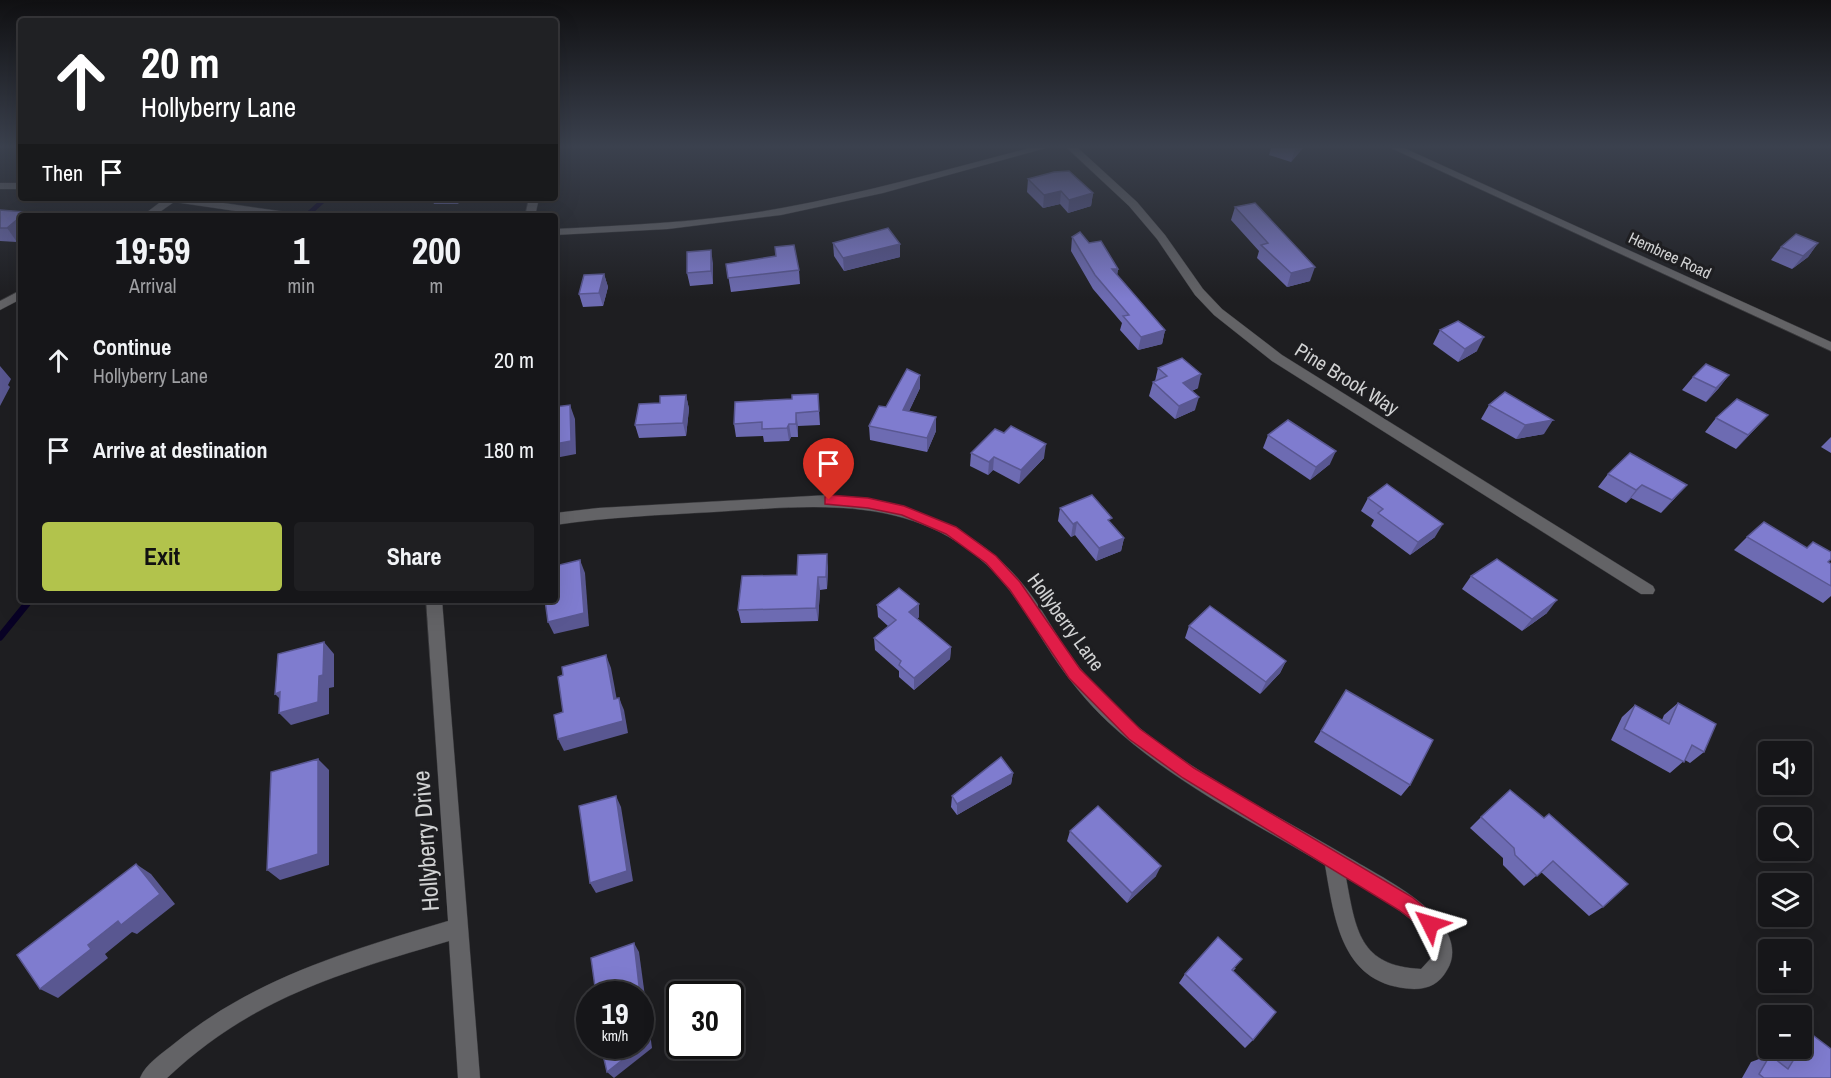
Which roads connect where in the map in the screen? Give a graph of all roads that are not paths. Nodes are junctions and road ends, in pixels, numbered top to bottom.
1 (846, 198) edge
2 (1127, 198) edge
3 (1506, 198) edge
4 (169, 201) edge
5 (186, 201) edge
6 (151, 213) edge
7 (272, 213) edge
8 (558, 232) edge
9 (18, 296) edge
10 (0, 306) edge
11 (1831, 347) edge
12 (558, 519) edge
13 (1647, 590) dead end
14 (434, 603) edge
15 (1333, 859) junction
16 (458, 928) junction
17 (151, 1078) edge
18 (469, 1078) edge

1 - 8 street
2 - 13 street, Pine Brook Way
3 - 11 street, Hembree Road
4 - 6 street
5 - 7 street
9 - 10 street
12 - 15 street, Hollyberry Lane
14 - 16 street, Hollyberry Drive
15 - 15 street, Hollyberry Lane
16 - 17 street
16 - 18 street, Hollyberry Drive

